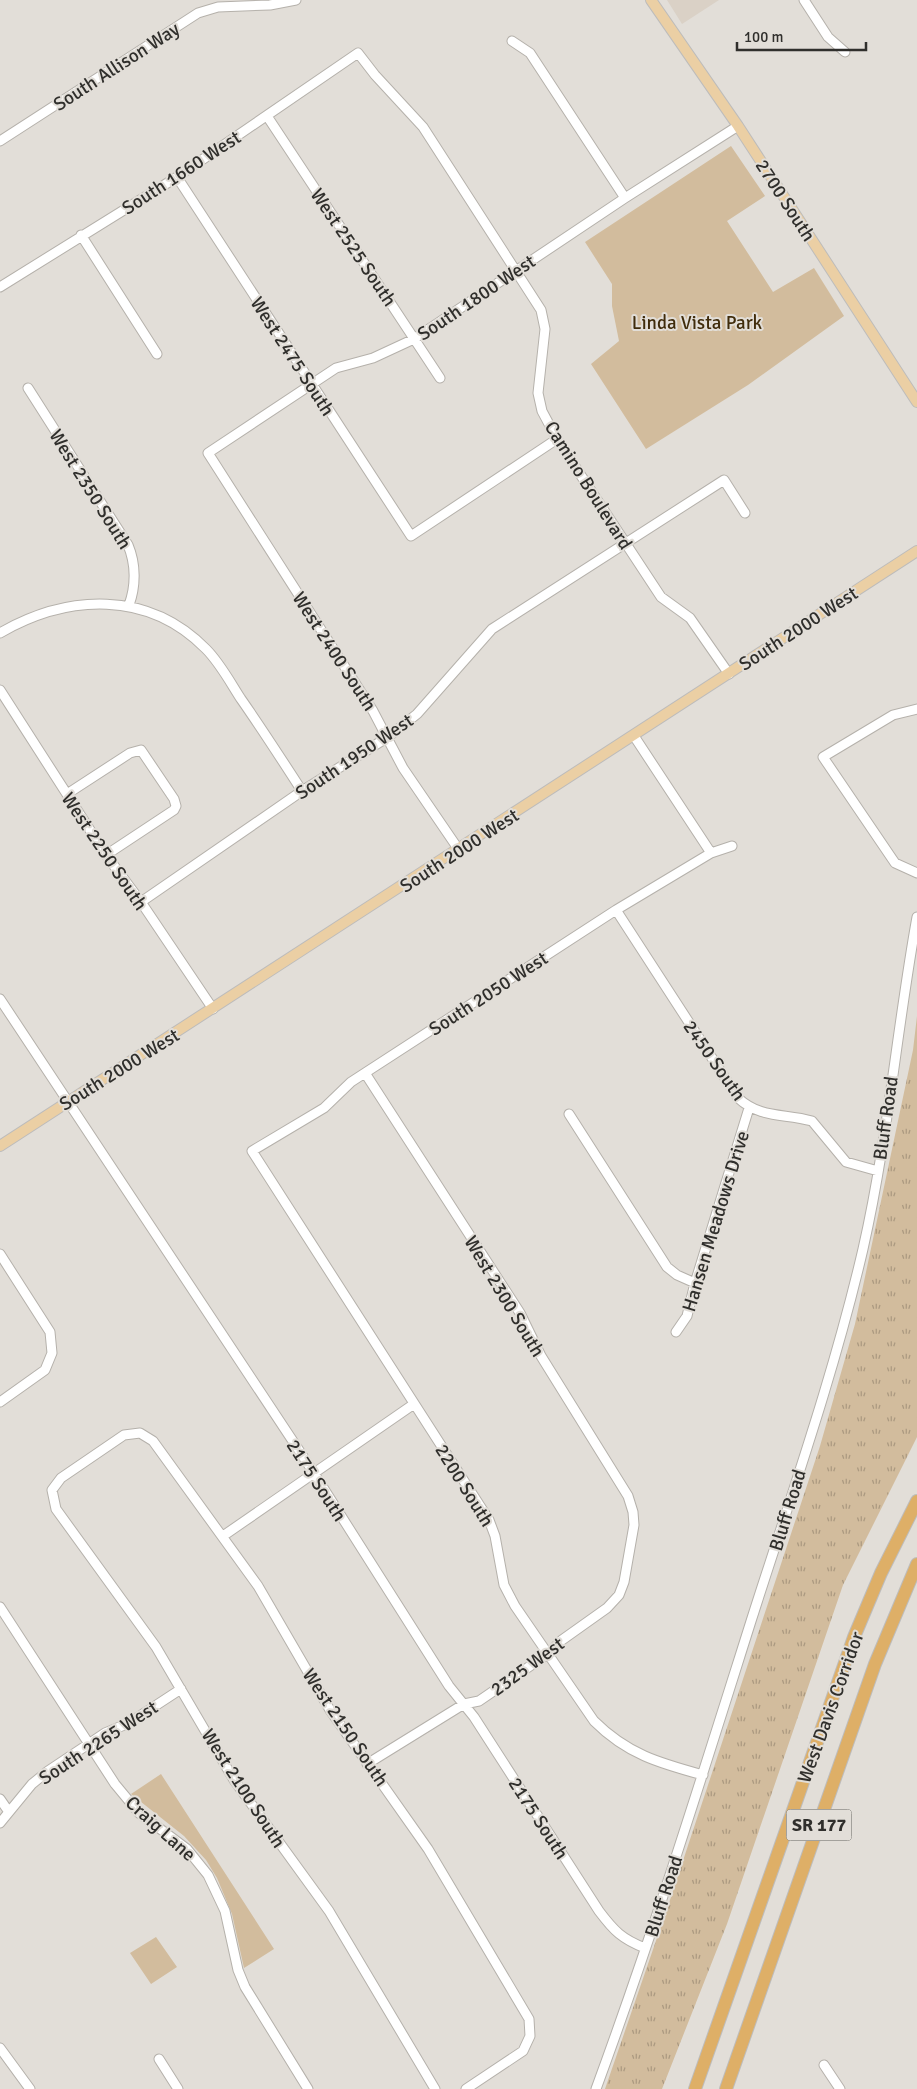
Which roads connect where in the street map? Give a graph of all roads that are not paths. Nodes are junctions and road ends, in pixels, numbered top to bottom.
1 (296, 0) edge
2 (651, 0) edge
3 (804, 0) edge
4 (243, 2) edge
5 (512, 42) dead end
6 (846, 52) dead end
7 (358, 53) joint
8 (267, 116) junction
9 (738, 126) junction
10 (0, 141) edge
11 (177, 176) junction
12 (625, 198) junction
13 (81, 235) junction
14 (517, 269) junction
15 (0, 287) edge
16 (414, 339) junction
17 (157, 354) dead end
18 (440, 378) dead end
19 (311, 384) junction
20 (28, 388) dead end
21 (917, 402) edge
22 (557, 439) junction
23 (208, 453) joint
24 (745, 513) dead end
25 (625, 543) junction
26 (917, 551) edge
27 (129, 605) junction
28 (0, 633) edge
29 (729, 674) junction
30 (0, 690) edge
31 (917, 709) edge
32 (634, 736) junction
33 (388, 737) junction
34 (302, 791) junction
35 (66, 794) junction
36 (732, 846) dead end
37 (459, 850) junction
38 (710, 853) junction
39 (106, 855) junction
40 (917, 873) edge
41 (141, 902) junction
42 (616, 910) junction
43 (917, 917) edge
44 (0, 999) edge
45 (213, 1009) junction
46 (365, 1073) junction
47 (67, 1101) junction
48 (749, 1108) junction
49 (569, 1114) dead end
50 (0, 1146) edge
51 (252, 1151) joint
52 (878, 1171) junction
53 (0, 1254) edge
54 (695, 1283) junction
55 (676, 1332) dead end
56 (0, 1402) edge
57 (414, 1404) junction
58 (313, 1472) junction
59 (52, 1490) joint
60 (917, 1500) edge
61 (634, 1525) joint
62 (223, 1536) junction
63 (917, 1564) edge
64 (0, 1607) edge
65 (548, 1653) junction
66 (181, 1689) junction
67 (464, 1704) junction
68 (89, 1744) junction
69 (367, 1764) junction
70 (703, 1774) junction
71 (0, 1799) edge
72 (9, 1812) junction
73 (0, 1823) edge
74 (645, 1948) junction
75 (1, 2051) edge
76 (159, 2059) dead end
77 (824, 2065) dead end
78 (835, 2088) edge
79 (30, 2089) edge
80 (178, 2089) edge
81 (308, 2089) edge
82 (435, 2089) edge
83 (466, 2089) edge
84 (596, 2089) edge
85 (695, 2089) edge
86 (726, 2089) edge

1 - 4 street, South Allison Way
2 - 9 main road, 2700 South
3 - 6 street
4 - 10 street, South Allison Way
5 - 12 street
7 - 8 street, South 1660 West
7 - 14 street, Camino Boulevard
8 - 11 street, South 1660 West
8 - 16 street, West 2525 South
9 - 12 street, South 1800 West
9 - 21 main road, 2700 South
11 - 13 street, South 1660 West
11 - 19 street, West 2475 South
12 - 14 street, South 1800 West
13 - 15 street, South 1660 West
13 - 17 street
14 - 16 street, South 1800 West
14 - 22 street, Camino Boulevard
16 - 18 street, West 2525 South
16 - 19 street, South 1800 West
19 - 22 street, West 2475 South
19 - 23 street, South 1800 West
20 - 27 street, West 2350 South
22 - 25 street, Camino Boulevard
23 - 33 street, West 2400 South
24 - 25 street, South 1950 West
25 - 29 street, Camino Boulevard
25 - 33 street, South 1950 West
26 - 29 main road, South 2000 West
27 - 28 street
27 - 34 street
29 - 32 main road, South 2000 West
30 - 35 street, West 2250 South
31 - 40 street
32 - 37 main road, South 2000 West
32 - 38 street
33 - 34 street, South 1950 West
33 - 37 street, West 2400 South
34 - 41 street, South 1950 West
35 - 39 street, West 2250 South
35 - 39 street
36 - 38 street, South 2050 West
37 - 45 main road, South 2000 West
38 - 42 street, South 2050 West
39 - 41 street, West 2250 South
41 - 45 street, West 2250 South
42 - 46 street, South 2050 West
42 - 48 street, 2450 South
43 - 52 street, Bluff Road
44 - 47 street, 2175 South
45 - 47 main road, South 2000 West
46 - 51 street, South 2050 West
46 - 61 street, West 2300 South
47 - 50 main road, South 2000 West
47 - 58 street, 2175 South
48 - 52 street, 2450 South
48 - 54 street, Hansen Meadows Drive
49 - 54 street
51 - 57 street, 2200 South
52 - 70 street, Bluff Road
53 - 56 street
54 - 55 street, Hansen Meadows Drive
57 - 58 street
57 - 65 street, 2200 South
58 - 62 street
58 - 67 street, 2175 South
59 - 62 street, West 2150 South
59 - 66 street, West 2100 South
60 - 85 highway, West Davis Corridor / SR 177
61 - 65 street, 2325 West
62 - 69 street, West 2150 South
63 - 86 highway, West Davis Corridor / SR 177
64 - 68 street, Craig Lane
65 - 67 street, 2325 West
65 - 70 street, 2200 South
66 - 68 street, South 2265 West
66 - 82 street, West 2100 South
67 - 69 street, 2325 West
67 - 74 street, 2175 South
68 - 72 street, South 2265 West
68 - 81 street, Craig Lane
69 - 83 street, West 2150 South
70 - 74 street, Bluff Road
71 - 72 street
72 - 73 street, South 2265 West
74 - 84 street, Bluff Road
75 - 79 street
76 - 80 street
77 - 78 street

